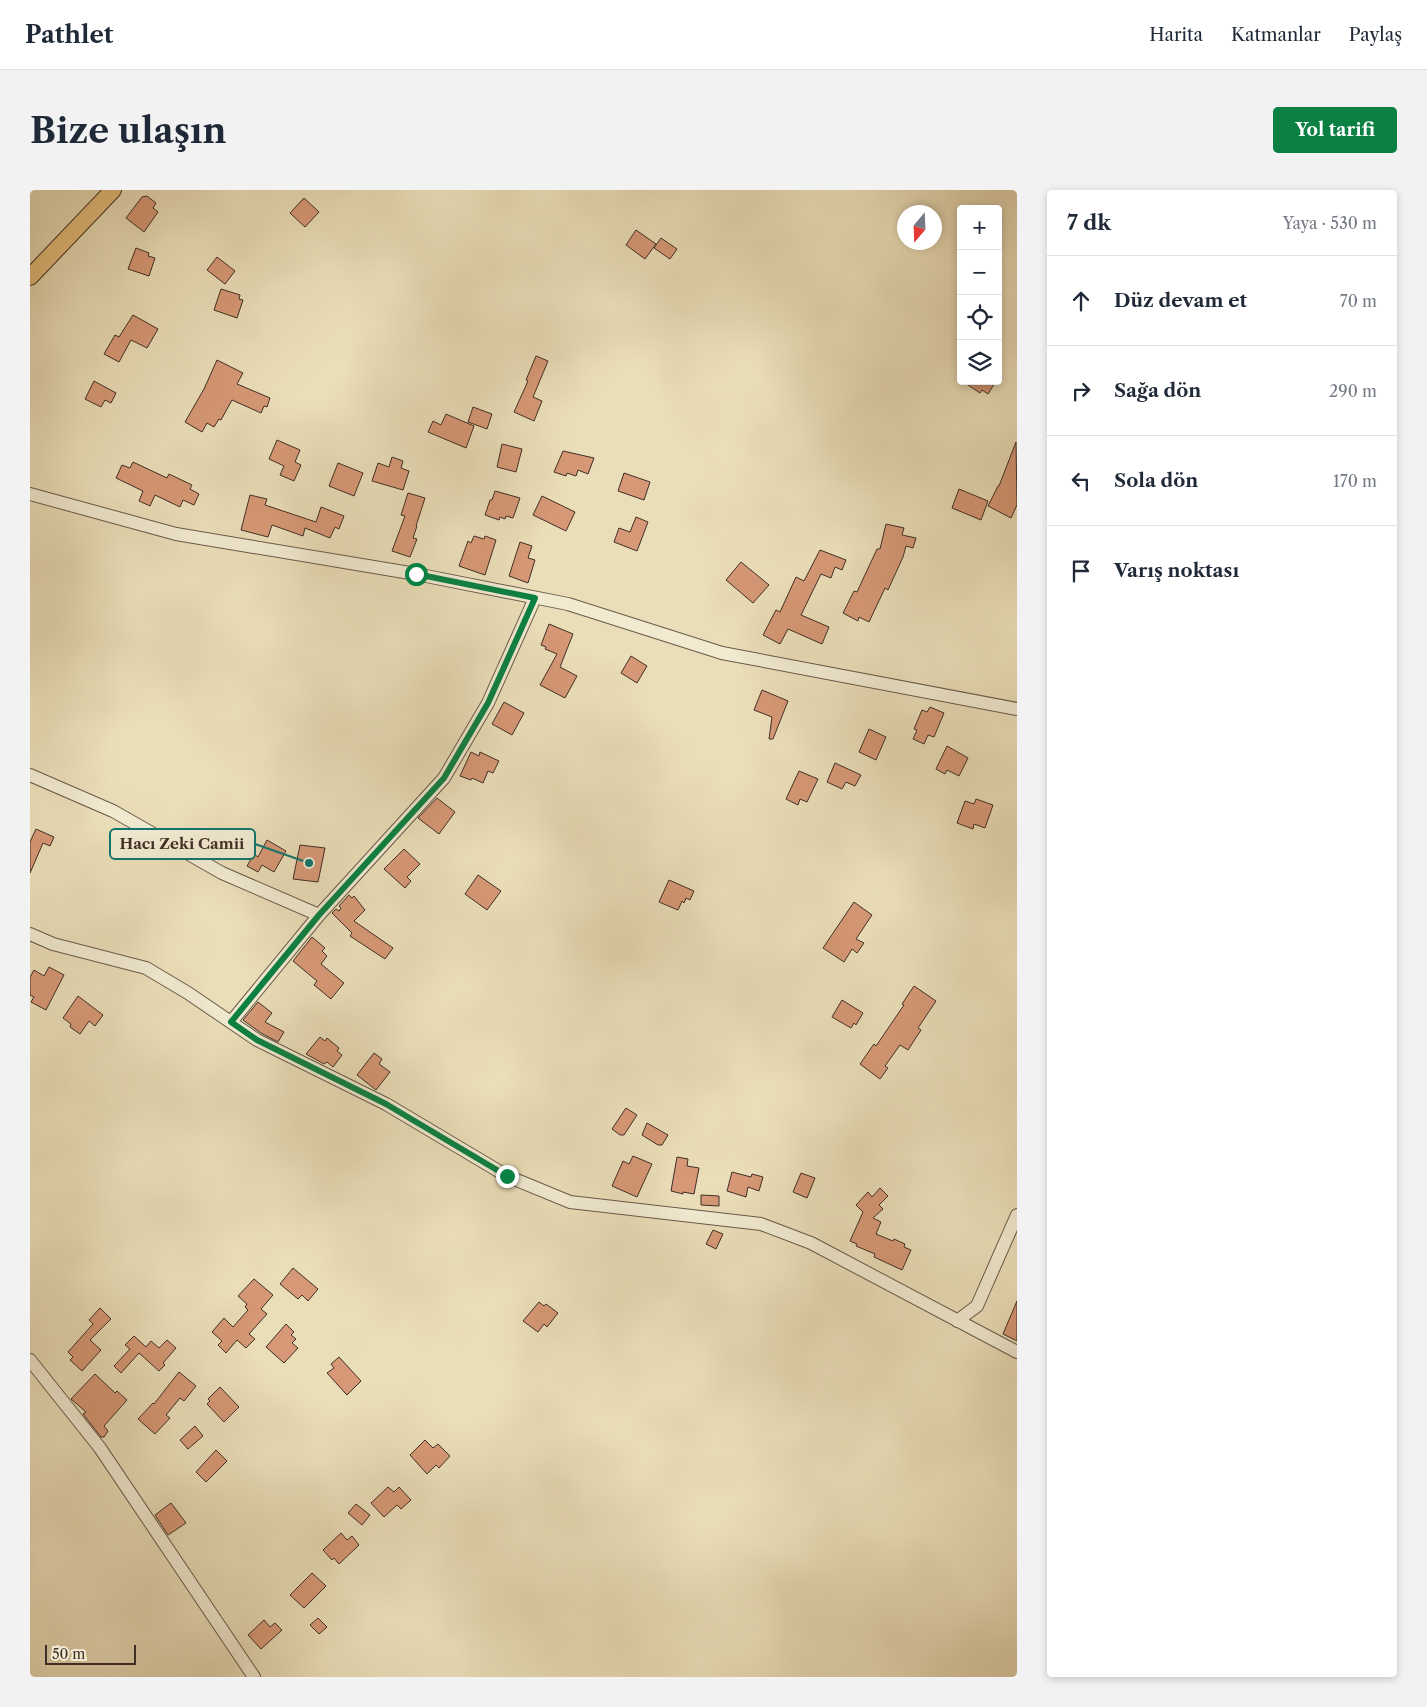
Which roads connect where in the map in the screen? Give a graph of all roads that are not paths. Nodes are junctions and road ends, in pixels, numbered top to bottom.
1 (113, 190) edge
2 (30, 277) edge
3 (30, 494) edge
4 (535, 598) junction
5 (1017, 709) edge
6 (30, 775) edge
7 (319, 915) junction
8 (30, 934) edge
9 (231, 1022) junction
10 (1017, 1214) edge
11 (957, 1321) junction
12 (1017, 1352) edge
13 (30, 1360) edge
14 (254, 1677) edge

1 - 2 main road
3 - 4 street
4 - 5 street
4 - 7 street
6 - 7 street
7 - 9 street
8 - 9 street
9 - 11 street
10 - 11 street
11 - 12 street
13 - 14 street

